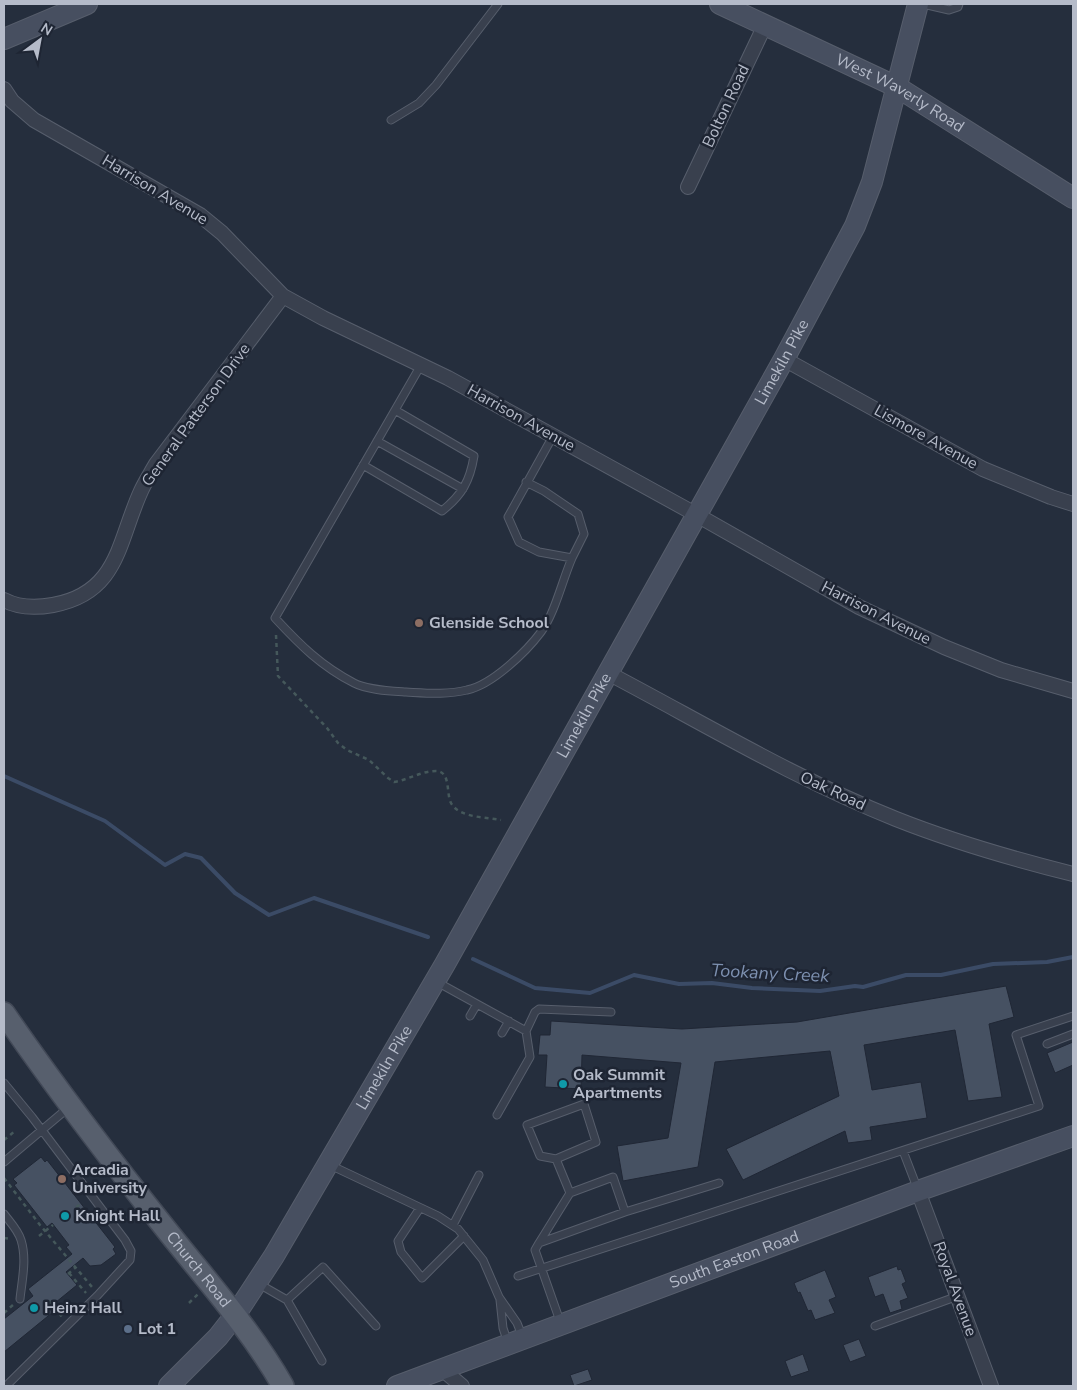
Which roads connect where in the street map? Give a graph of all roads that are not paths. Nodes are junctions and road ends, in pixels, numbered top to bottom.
1 (87, 4) edge
2 (498, 4) edge
3 (720, 4) edge
4 (918, 4) edge
5 (923, 4) edge
6 (959, 4) edge
7 (764, 25) junction
8 (4, 39) edge
9 (897, 87) junction
10 (4, 89) edge
11 (391, 120) dead end
12 (688, 187) dead end
13 (1073, 198) edge
14 (283, 296) junction
15 (784, 359) junction
16 (420, 365) junction
17 (395, 410) junction
18 (553, 436) junction
19 (377, 441) junction
20 (363, 465) junction
21 (526, 482) junction
22 (464, 488) junction
23 (1073, 504) edge
24 (697, 515) junction
25 (572, 558) junction
26 (4, 600) edge
27 (608, 673) junction
28 (1073, 691) edge
29 (1073, 874) edge
30 (435, 980) junction
31 (477, 1004) junction
32 (611, 1012) dead end
33 (4, 1013) edge
34 (470, 1016) dead end
35 (1073, 1016) edge
36 (509, 1021) junction
37 (526, 1031) junction
38 (502, 1033) dead end
39 (1073, 1034) edge
40 (1047, 1044) dead end
41 (4, 1083) edge
42 (70, 1106) junction
43 (497, 1115) dead end
44 (41, 1130) junction
45 (1073, 1136) edge
46 (903, 1151) junction
47 (556, 1159) junction
48 (4, 1162) edge
49 (328, 1164) junction
50 (479, 1175) dead end
51 (719, 1183) dead end
52 (918, 1191) junction
53 (570, 1192) junction
54 (420, 1208) junction
55 (625, 1212) junction
56 (4, 1214) edge
57 (452, 1225) junction
58 (464, 1236) junction
59 (540, 1243) junction
60 (541, 1268) junction
61 (518, 1276) dead end
62 (257, 1283) junction
63 (958, 1296) junction
64 (499, 1297) junction
65 (20, 1299) dead end
66 (287, 1300) junction
67 (236, 1314) junction
68 (561, 1325) junction
69 (376, 1326) dead end
70 (875, 1326) dead end
71 (516, 1341) junction
72 (322, 1360) dead end
73 (442, 1369) junction
74 (6, 1386) edge
75 (169, 1386) edge
76 (283, 1386) edge
77 (397, 1386) edge
78 (462, 1386) edge
79 (991, 1386) edge

1 - 8 main road
2 - 11 lane
3 - 7 main road, West Waverly Road
4 - 9 main road, Limekiln Pike
5 - 6 lane
7 - 9 main road, West Waverly Road
7 - 12 street, Bolton Road
9 - 13 main road, West Waverly Road
9 - 15 main road, Limekiln Pike
10 - 14 street, Harrison Avenue
14 - 16 street, Harrison Avenue
14 - 26 street, General Patterson Drive
15 - 23 street, Lismore Avenue
15 - 24 main road, Limekiln Pike
16 - 17 lane
16 - 18 street, Harrison Avenue
17 - 19 lane
17 - 22 lane
18 - 21 lane
18 - 24 street, Harrison Avenue
19 - 20 lane
19 - 22 lane
20 - 22 lane
20 - 25 lane
21 - 25 lane
21 - 25 lane
24 - 27 main road, Limekiln Pike
24 - 28 street, Harrison Avenue
27 - 29 street, Oak Road
27 - 30 main road, Limekiln Pike
30 - 31 lane
30 - 49 main road, Limekiln Pike
31 - 34 lane
31 - 36 lane
32 - 37 lane
33 - 42 main road, Church Road
35 - 46 lane
36 - 37 lane
36 - 38 lane
37 - 43 lane
39 - 40 lane
41 - 44 lane
42 - 44 lane
42 - 67 main road, Church Road
44 - 48 lane
44 - 74 lane
45 - 52 main road, South Easton Road
46 - 52 lane
46 - 60 lane
47 - 47 lane
47 - 53 lane
49 - 54 lane
49 - 62 main road, Limekiln Pike
50 - 57 lane
51 - 55 lane
52 - 63 street, Royal Avenue
52 - 68 main road, South Easton Road
53 - 55 lane
53 - 59 lane
54 - 57 lane
54 - 58 lane
55 - 59 lane
56 - 65 lane
57 - 58 lane
58 - 64 lane
59 - 60 lane
60 - 61 lane
60 - 68 lane
62 - 66 lane
62 - 67 main road, Limekiln Pike
63 - 70 lane
63 - 79 street, Royal Avenue
64 - 71 lane
64 - 71 lane
66 - 69 lane
66 - 72 lane
67 - 75 main road, Limekiln Pike
67 - 76 main road, Church Road
68 - 71 main road, South Easton Road
71 - 73 main road, South Easton Road
73 - 77 main road, South Easton Road
73 - 78 street

